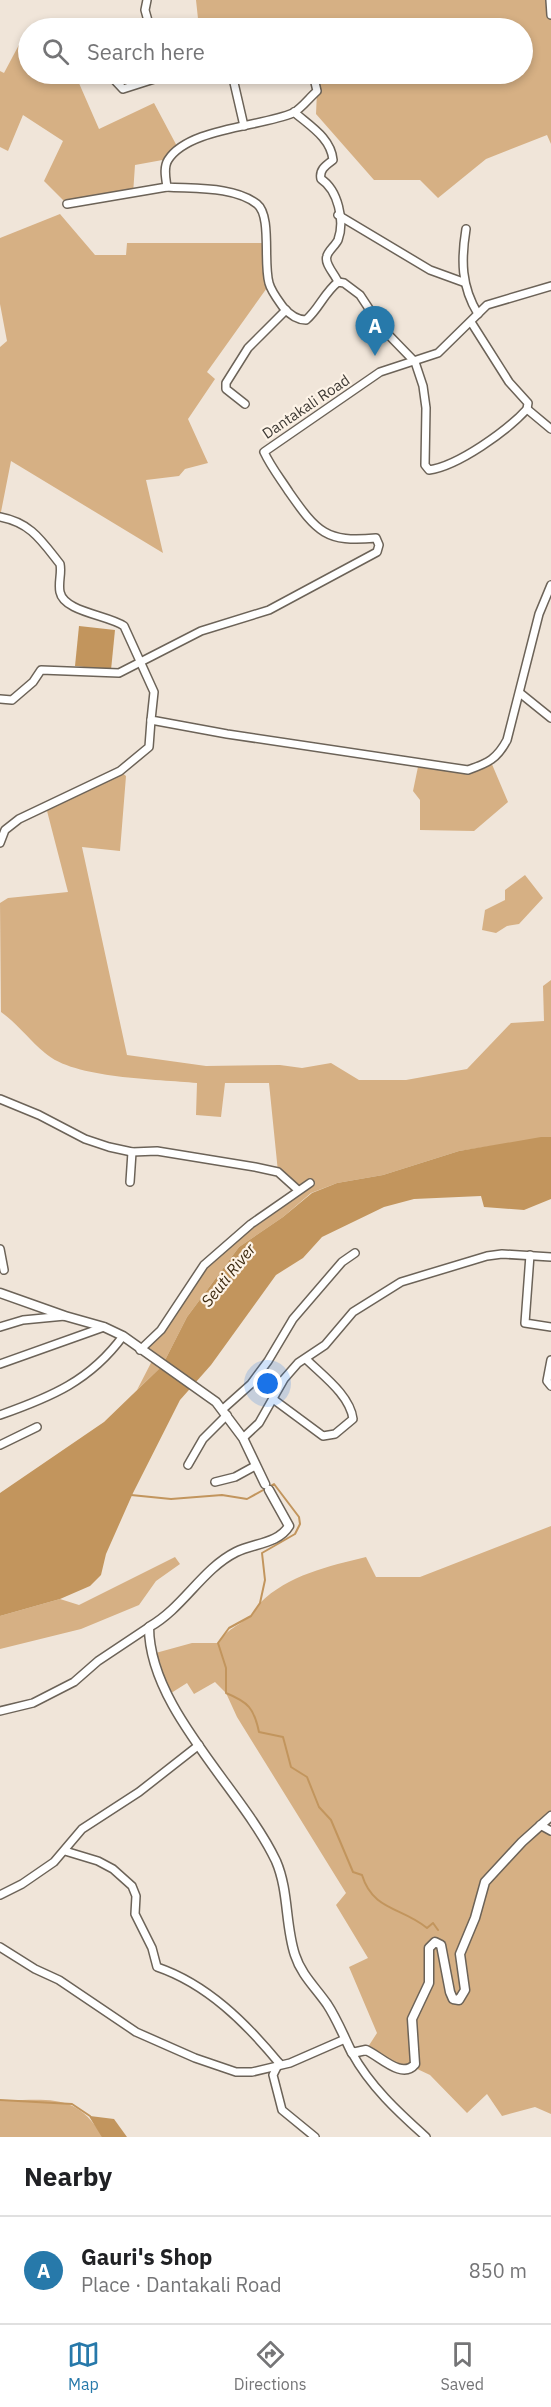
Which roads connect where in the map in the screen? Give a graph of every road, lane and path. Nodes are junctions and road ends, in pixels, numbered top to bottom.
1 (147, 0) edge
2 (550, 0) edge
3 (551, 15) edge
4 (147, 18) edge
5 (118, 84) edge
6 (139, 84) edge
7 (234, 84) edge
8 (315, 84) edge
9 (294, 112) junction
10 (244, 126) junction
11 (167, 187) junction
12 (67, 204) dead end
13 (338, 215) junction
14 (466, 229) dead end
15 (338, 282) junction
16 (463, 282) junction
17 (551, 286) edge
18 (286, 310) junction
19 (478, 314) junction
20 (471, 322) junction
21 (415, 362) junction
22 (245, 404) dead end
23 (527, 409) junction
24 (551, 429) edge
25 (0, 517) edge
26 (551, 585) edge
27 (141, 663) junction
28 (520, 693) junction
29 (0, 699) edge
30 (551, 718) edge
31 (151, 720) junction
32 (0, 843) edge
33 (0, 1099) edge
34 (132, 1152) junction
35 (130, 1182) dead end
36 (310, 1183) dead end
37 (298, 1190) junction
38 (0, 1250) edge
39 (355, 1253) dead end
40 (530, 1255) junction
41 (551, 1257) edge
42 (4, 1270) dead end
43 (0, 1293) edge
44 (65, 1316) junction
45 (0, 1327) edge
46 (104, 1327) junction
47 (551, 1327) edge
48 (123, 1336) junction
49 (140, 1350) junction
50 (306, 1359) junction
51 (551, 1360) edge
52 (0, 1364) edge
53 (549, 1383) edge
54 (273, 1399) junction
55 (225, 1412) junction
56 (0, 1415) edge
57 (37, 1427) dead end
58 (243, 1438) junction
59 (0, 1445) edge
60 (188, 1465) dead end
61 (255, 1466) junction
62 (215, 1482) dead end
63 (149, 1628) junction
64 (0, 1711) edge
65 (199, 1745) junction
66 (551, 1816) edge
67 (540, 1825) junction
68 (551, 1831) edge
69 (65, 1851) junction
70 (0, 1894) edge
71 (0, 1947) edge
72 (345, 2039) junction
73 (352, 2053) junction
74 (279, 2063) junction
75 (315, 2137) edge
76 (426, 2137) edge

1 - 4 street
2 - 3 street
5 - 6 street
7 - 10 street
8 - 9 street
9 - 10 street
9 - 13 street
10 - 11 street
11 - 12 street
11 - 18 street
13 - 15 street
13 - 16 street
14 - 16 street
15 - 18 street
15 - 21 street
16 - 19 street
17 - 19 street, Dantakali Road
18 - 22 street
19 - 20 street, Dantakali Road
20 - 21 street, Dantakali Road
20 - 23 street
21 - 23 street
21 - 27 street, Dantakali Road
23 - 24 street
25 - 27 street
26 - 28 street
27 - 29 street
27 - 31 street
28 - 30 street
28 - 31 street
31 - 32 street
33 - 34 street
34 - 35 street
34 - 37 street
36 - 37 street
37 - 49 street
38 - 42 street
39 - 55 street
40 - 41 street
40 - 47 street
40 - 50 street
43 - 44 street
44 - 45 street
44 - 46 street
46 - 48 street
46 - 52 street
48 - 49 street
48 - 56 street
49 - 55 street
50 - 54 street
50 - 54 street
51 - 53 street
54 - 58 street
55 - 58 street
55 - 60 street
57 - 59 street
58 - 61 street
61 - 62 street
61 - 63 street
63 - 64 street
63 - 65 street
65 - 69 street
65 - 72 street
66 - 67 street
67 - 68 street
67 - 73 street
69 - 70 street
69 - 74 street
71 - 74 street
72 - 73 street
72 - 74 street
73 - 76 street
74 - 75 street

